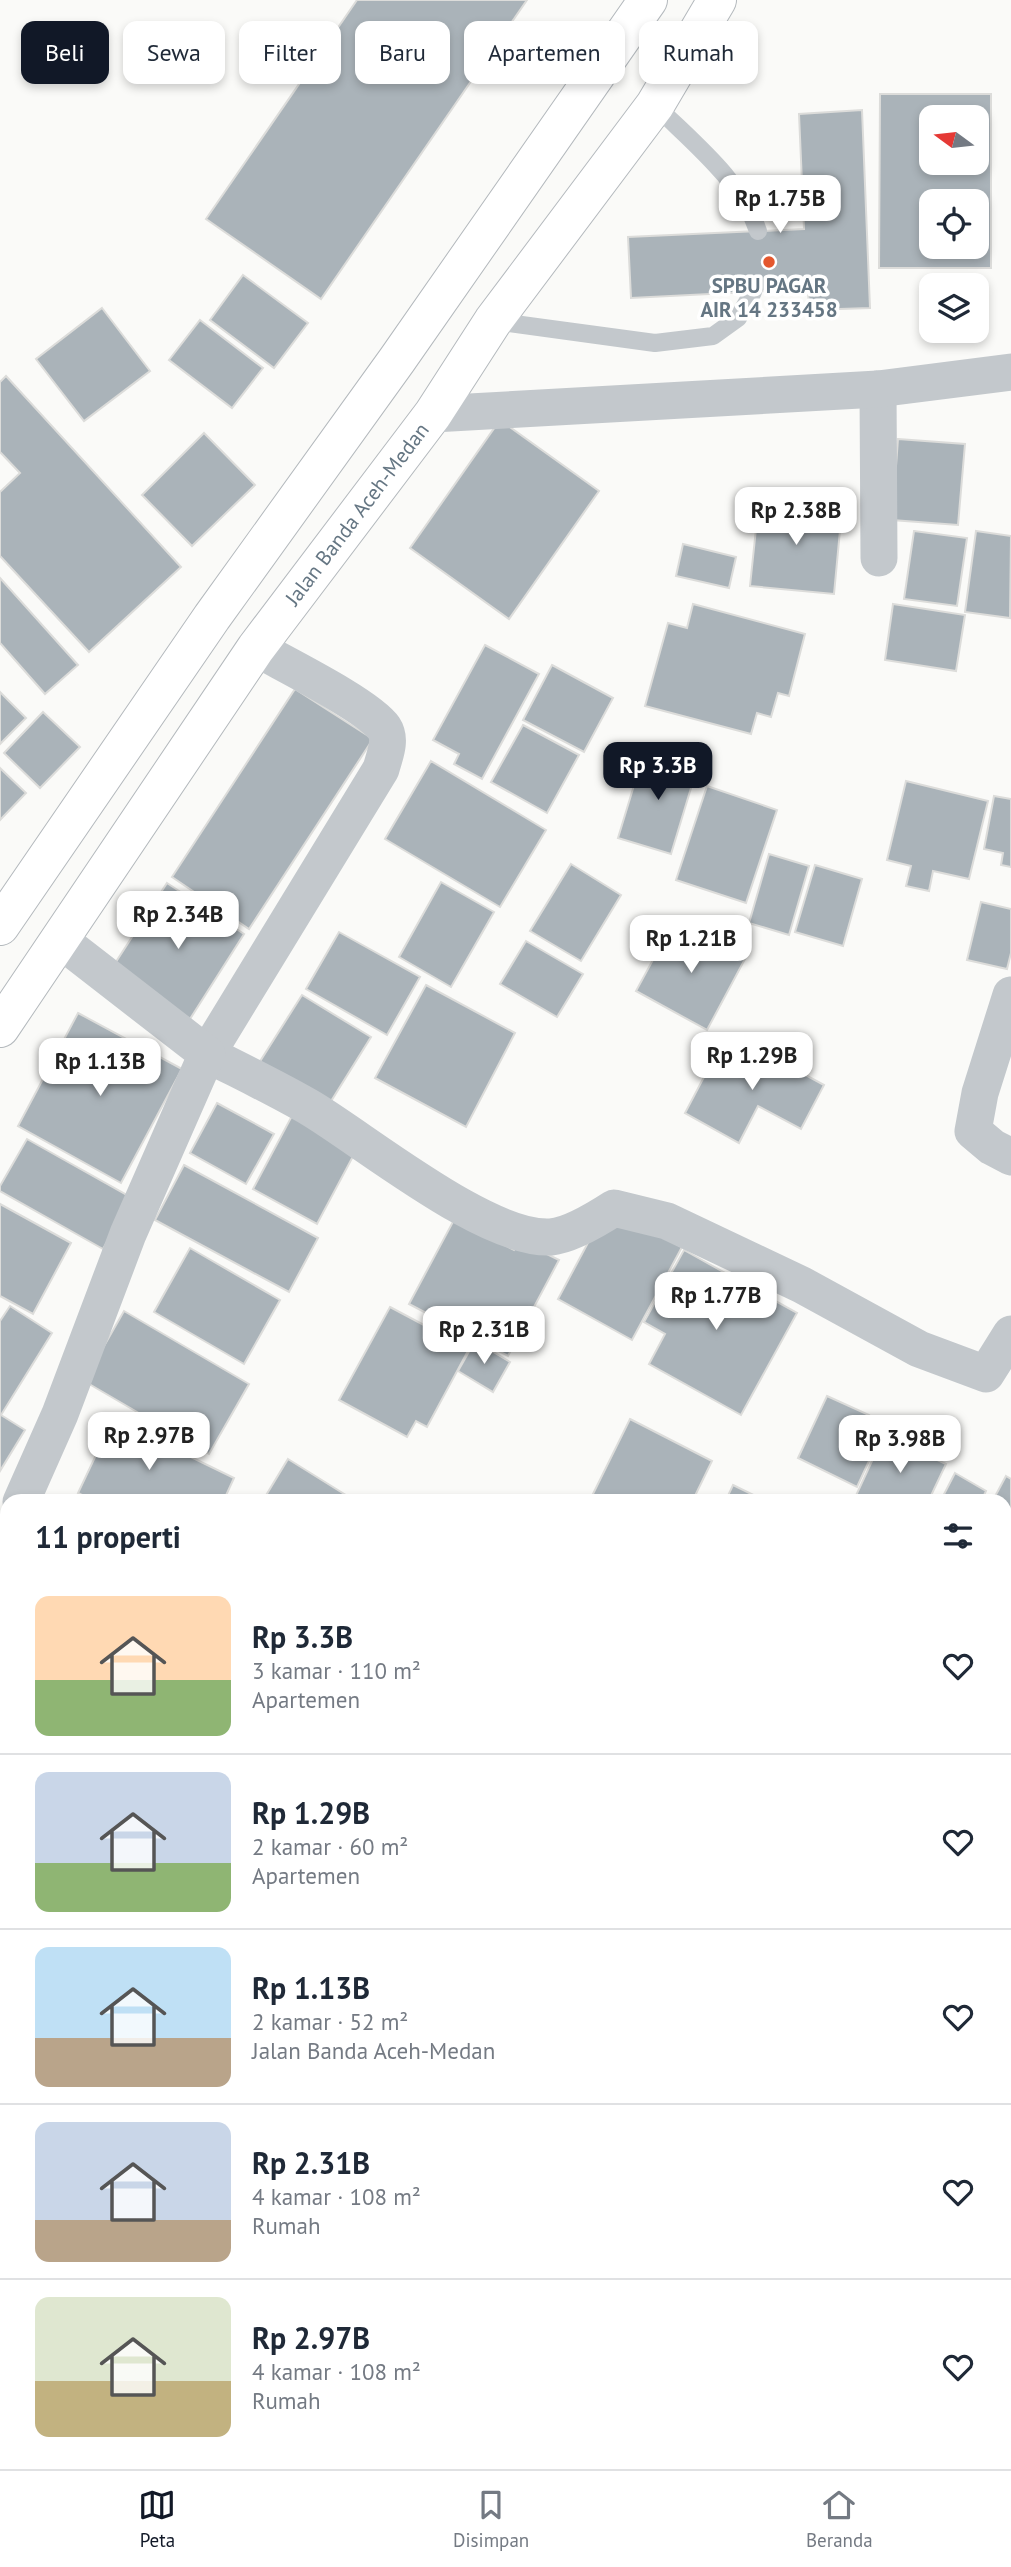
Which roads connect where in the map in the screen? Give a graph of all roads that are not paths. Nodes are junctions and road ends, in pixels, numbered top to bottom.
1 (648, 0) edge
2 (717, 0) edge
3 (655, 105) junction
4 (758, 231) dead end
5 (753, 292) dead end
6 (494, 321) junction
7 (1011, 372) edge
8 (878, 389) junction
9 (433, 414) junction
10 (879, 558) dead end
11 (212, 617) junction
12 (256, 648) junction
13 (0, 926) edge
14 (60, 940) junction
15 (1011, 995) edge
16 (0, 1028) edge
17 (207, 1054) junction
18 (1011, 1157) edge
19 (1011, 1334) edge
20 (999, 1380) edge
21 (25, 1494) edge

1 - 11 highway
2 - 3 highway, Jalan Banda Aceh-Medan
3 - 4 lane
3 - 6 highway, Jalan Banda Aceh-Medan
5 - 6 lane
6 - 9 highway, Jalan Banda Aceh-Medan
7 - 8 street
8 - 9 street
8 - 10 street
9 - 12 highway, Jalan Banda Aceh-Medan
11 - 12 highway
11 - 13 highway
12 - 14 highway, Jalan Banda Aceh-Medan
12 - 17 street
14 - 16 highway, Jalan Banda Aceh-Medan
14 - 17 street
15 - 18 street
17 - 20 street
17 - 21 street
19 - 20 street

